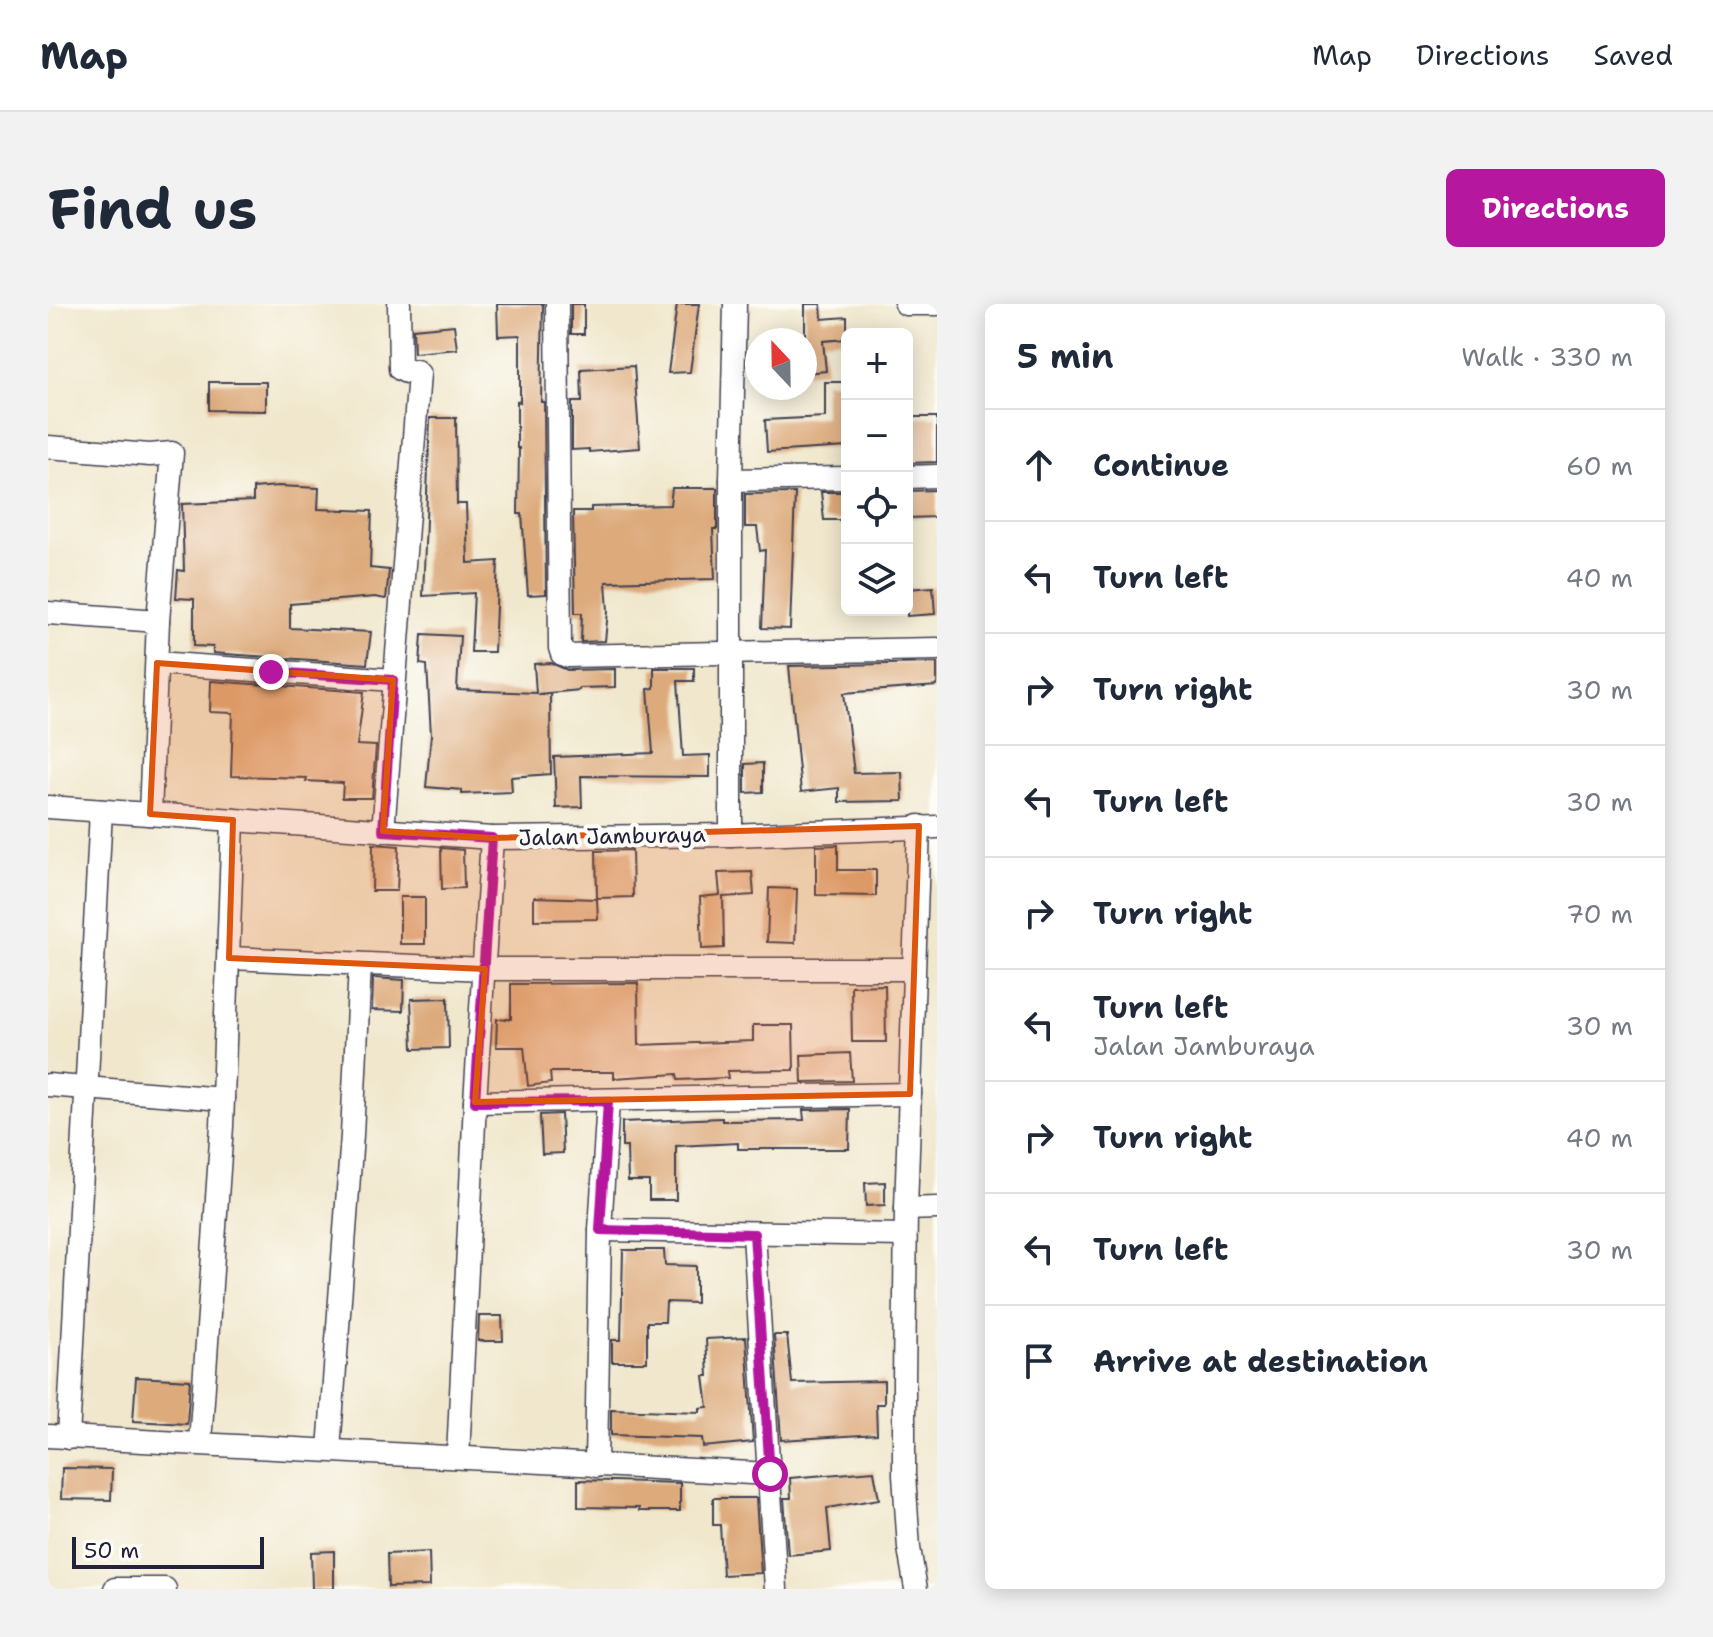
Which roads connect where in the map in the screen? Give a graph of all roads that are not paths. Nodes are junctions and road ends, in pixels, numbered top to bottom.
1 (399, 304) edge
2 (557, 304) edge
3 (735, 304) edge
4 (906, 304) edge
5 (919, 304) edge
6 (937, 304) edge
7 (48, 447) edge
8 (937, 476) edge
9 (913, 477) edge
10 (841, 478) edge
11 (731, 480) junction
12 (48, 613) edge
13 (158, 621) junction
14 (937, 649) edge
15 (732, 654) junction
16 (157, 663) junction
17 (393, 680) junction
18 (48, 807) edge
19 (101, 811) junction
20 (150, 814) junction
21 (233, 820) junction
22 (928, 827) edge
23 (383, 831) junction
24 (731, 835) junction
25 (492, 838) junction
26 (229, 958) junction
27 (360, 964) junction
28 (485, 969) junction
29 (912, 969) junction
30 (48, 1085) edge
31 (86, 1089) junction
32 (910, 1094) junction
33 (223, 1099) junction
34 (608, 1101) junction
35 (475, 1102) junction
36 (937, 1208) edge
37 (906, 1209) junction
38 (600, 1230) junction
39 (754, 1234) junction
40 (905, 1235) junction
41 (58, 1437) edge
42 (200, 1443) junction
43 (329, 1450) junction
44 (458, 1457) junction
45 (596, 1466) junction
46 (770, 1474) junction
47 (937, 1566) edge
48 (915, 1578) edge
49 (115, 1589) edge
50 (165, 1589) edge
51 (776, 1589) edge

1 - 17 street
2 - 15 street
3 - 11 street
4 - 5 street
5 - 6 street
7 - 13 street
8 - 9 street
10 - 11 street
11 - 15 street
12 - 13 street
13 - 16 street
14 - 15 street
15 - 24 street
16 - 17 street
16 - 20 street
17 - 23 street
18 - 19 street, Jalan Jamburaya
19 - 20 street, Jalan Jamburaya
19 - 31 street
20 - 21 street, Jalan Jamburaya
21 - 23 street, Jalan Jamburaya
21 - 26 street
22 - 24 street, Jalan Jamburaya
22 - 29 street
23 - 25 street, Jalan Jamburaya
24 - 25 street, Jalan Jamburaya
25 - 28 street
26 - 27 street
26 - 33 street
27 - 28 street
27 - 43 street
28 - 29 street
28 - 35 street
29 - 32 street
30 - 31 street
31 - 33 street
31 - 41 street
32 - 34 street
32 - 37 street
33 - 42 street
34 - 35 street
34 - 38 street
35 - 44 street
36 - 37 street
37 - 40 street
38 - 39 street
38 - 45 street
39 - 40 street
39 - 46 street
40 - 48 street
41 - 42 street
42 - 43 street
43 - 44 street
44 - 45 street
45 - 46 street
46 - 51 street
47 - 48 street
49 - 50 street

